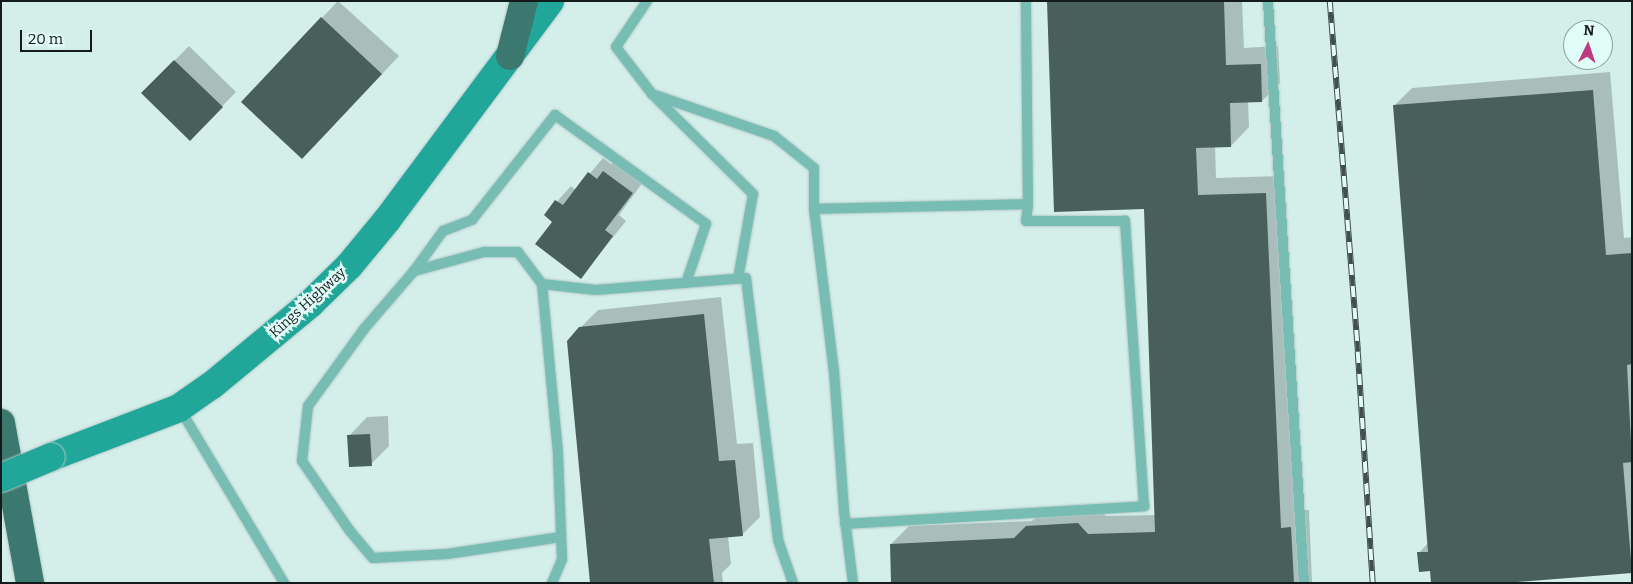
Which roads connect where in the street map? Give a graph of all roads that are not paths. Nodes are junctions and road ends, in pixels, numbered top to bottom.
1 (524, 1) edge
2 (550, 1) edge
3 (647, 1) edge
4 (1026, 1) edge
5 (1268, 1) edge
6 (510, 56) junction
7 (652, 94) junction
8 (1028, 204) junction
9 (814, 209) junction
10 (414, 271) junction
11 (738, 279) junction
12 (686, 283) junction
13 (542, 284) junction
14 (179, 408) junction
15 (1, 423) edge
16 (1, 478) edge
17 (845, 524) junction
18 (561, 537) junction
19 (30, 583) edge
20 (284, 583) edge
21 (552, 583) edge
22 (793, 583) edge
23 (853, 583) edge
24 (1304, 583) edge

1 - 6 highway
2 - 6 main road, Kings Highway
3 - 7 lane
4 - 8 lane
5 - 24 lane
6 - 14 main road, Kings Highway
7 - 9 lane
7 - 11 lane
8 - 9 lane
8 - 17 lane
9 - 17 lane
10 - 12 lane
10 - 13 lane
10 - 18 lane
11 - 12 lane
11 - 22 lane
12 - 13 lane
13 - 18 lane
14 - 16 main road, Kings Highway, bridge
14 - 20 lane
15 - 19 highway
17 - 23 lane
18 - 21 lane

